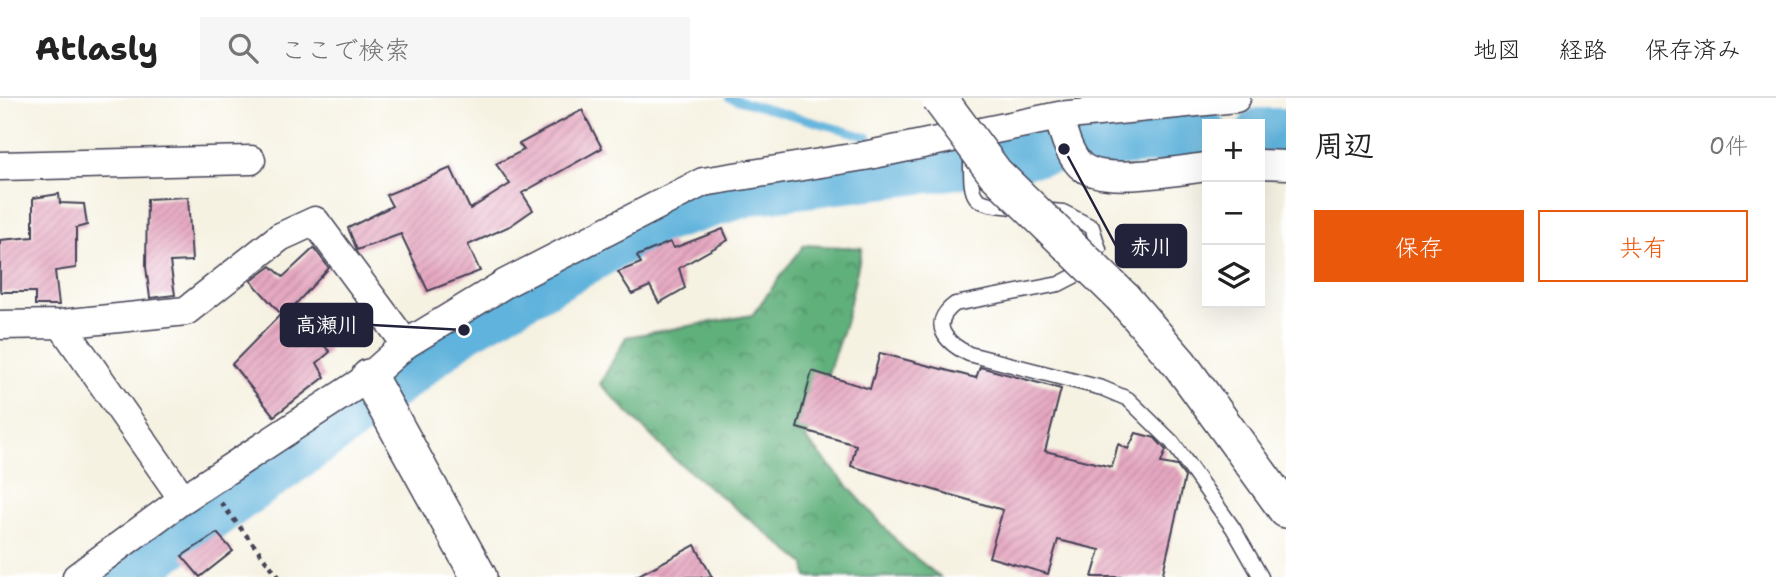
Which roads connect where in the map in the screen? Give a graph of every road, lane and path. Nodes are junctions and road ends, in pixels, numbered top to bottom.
1 (939, 98) edge
2 (1236, 98) edge
3 (1060, 123) junction
4 (971, 144) junction
5 (251, 160) dead end
6 (1265, 164) edge
7 (1286, 165) edge
8 (0, 166) edge
9 (1202, 167) edge
10 (61, 324) junction
11 (0, 325) edge
12 (406, 344) junction
13 (376, 391) junction
14 (183, 499) junction
15 (1286, 510) edge
16 (229, 513) dead end
17 (77, 577) edge
18 (279, 577) edge
19 (479, 577) edge
20 (1261, 577) edge

1 - 15 street, bridge
2 - 3 street
3 - 4 street
3 - 9 street
4 - 12 street
4 - 20 lane
5 - 8 street
6 - 7 street
10 - 11 street
10 - 12 street
10 - 14 street
12 - 13 street
13 - 14 street
13 - 19 street
14 - 17 street
16 - 18 path

